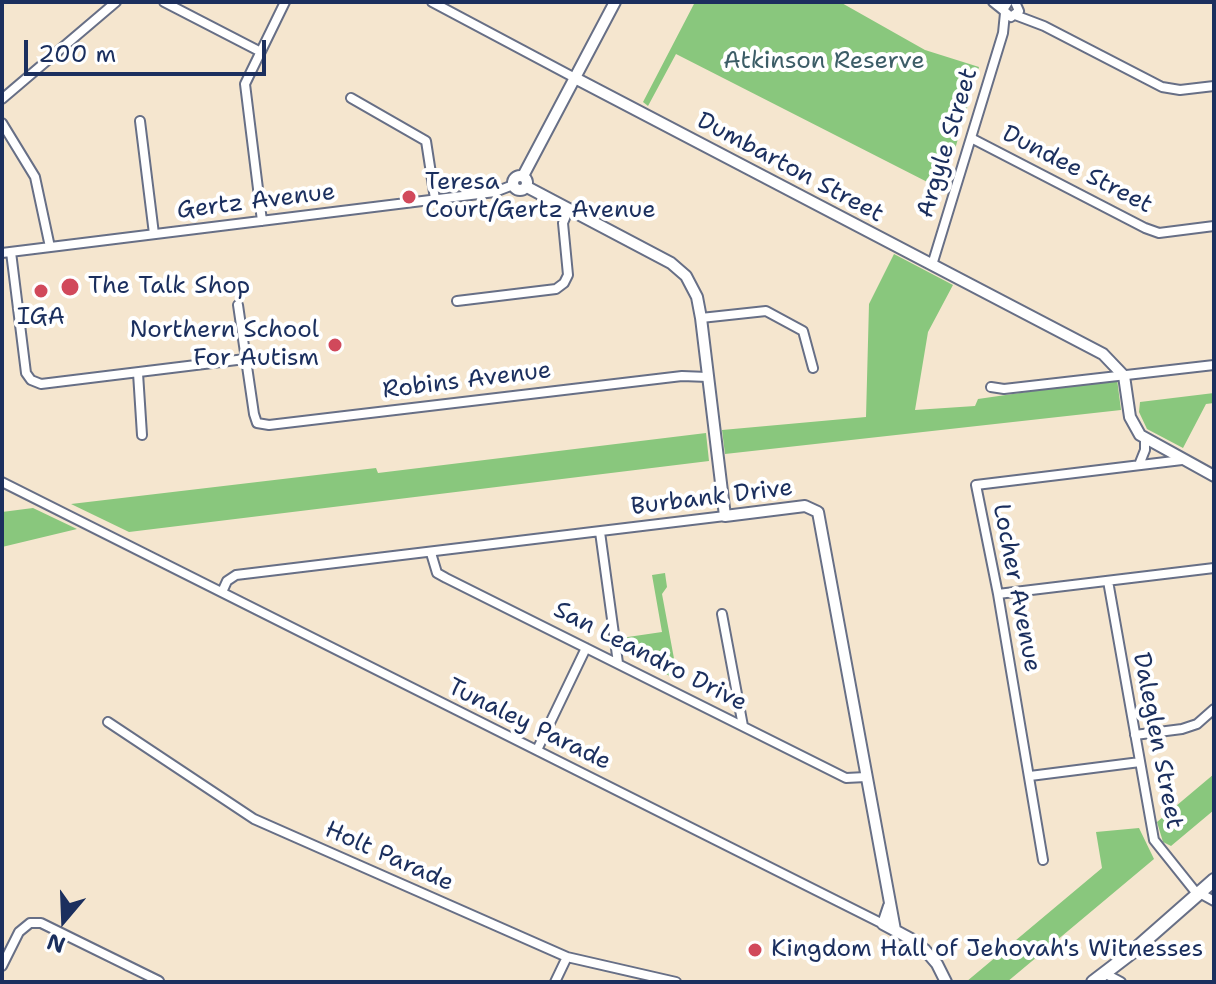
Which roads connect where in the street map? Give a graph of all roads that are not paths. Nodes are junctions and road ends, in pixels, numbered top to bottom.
1 (116, 2) edge
2 (164, 2) edge
3 (285, 2) edge
4 (432, 2) edge
5 (615, 2) edge
6 (993, 2) edge
7 (1013, 8) edge
8 (259, 51) junction
9 (575, 78) junction
10 (1214, 86) edge
11 (351, 98) dead end
12 (2, 99) edge
13 (140, 121) dead end
14 (2, 123) edge
15 (971, 138) junction
16 (525, 182) junction
17 (513, 185) joint
18 (435, 199) junction
19 (568, 211) junction
20 (262, 221) junction
21 (1214, 226) edge
22 (154, 234) junction
23 (50, 247) junction
24 (6, 252) edge
25 (932, 265) junction
26 (457, 301) dead end
27 (238, 305) dead end
28 (701, 318) junction
29 (245, 359) junction
30 (1214, 365) edge
31 (813, 368) dead end
32 (138, 373) junction
33 (708, 373) junction
34 (1124, 376) junction
35 (991, 387) dead end
36 (142, 435) dead end
37 (1145, 440) junction
38 (1182, 460) junction
39 (1139, 465) junction
40 (1214, 476) edge
41 (2, 482) edge
42 (725, 516) junction
43 (600, 532) junction
44 (431, 553) junction
45 (1214, 568) edge
46 (1108, 581) junction
47 (222, 592) junction
48 (998, 594) junction
49 (722, 614) dead end
50 (586, 648) junction
51 (618, 663) junction
52 (1214, 709) edge
53 (108, 722) dead end
54 (743, 726) junction
55 (1135, 735) junction
56 (537, 750) junction
57 (1140, 762) junction
58 (1030, 776) junction
59 (866, 777) junction
60 (1043, 860) dead end
61 (1214, 880) edge
62 (1199, 893) junction
63 (1214, 901) edge
64 (889, 904) junction
65 (883, 924) junction
66 (895, 930) junction
67 (567, 957) junction
68 (2, 966) edge
69 (1104, 973) junction
70 (159, 981) edge
71 (555, 982) edge
72 (676, 982) edge
73 (946, 982) edge
74 (1093, 982) edge
75 (1121, 982) edge

1 - 12 street
2 - 8 street
3 - 8 street
4 - 9 street, Dumbarton Street
5 - 9 street
6 - 7 street
7 - 10 street
7 - 15 street, Argyle Street
8 - 20 street
9 - 16 street
9 - 25 street, Dumbarton Street
11 - 18 street
13 - 22 street
14 - 23 street
15 - 21 street, Dundee Street
15 - 25 street, Argyle Street
16 - 17 street
16 - 19 street
17 - 18 street, Gertz Avenue
18 - 20 street, Gertz Avenue
19 - 26 street
19 - 28 street
20 - 22 street, Gertz Avenue
22 - 23 street, Gertz Avenue
23 - 24 street, Gertz Avenue
24 - 32 street
25 - 34 street, Dumbarton Street
27 - 29 street
28 - 31 street
28 - 33 street
29 - 32 street
29 - 33 street, Robins Avenue
30 - 34 street
32 - 36 street
33 - 42 street
34 - 35 street
34 - 37 street
37 - 38 street
37 - 39 street
38 - 39 street, Locher Avenue
38 - 40 street
39 - 48 street, Locher Avenue
41 - 47 street, Tunaley Parade
42 - 43 street, Burbank Drive
42 - 59 street, Burbank Drive
43 - 44 street, Burbank Drive
43 - 51 street
44 - 47 street, Burbank Drive
44 - 50 street, San Leandro Drive
45 - 46 street
46 - 48 street
46 - 55 street, Daleglen Street
47 - 56 street, Tunaley Parade
48 - 58 street, Locher Avenue
49 - 54 street
50 - 51 street, San Leandro Drive
50 - 56 street
51 - 54 street, San Leandro Drive
52 - 55 street
53 - 67 street, Holt Parade
54 - 59 street, San Leandro Drive
55 - 57 street, Daleglen Street
56 - 65 street, Tunaley Parade
57 - 58 street
57 - 62 street, Daleglen Street
58 - 60 street, Locher Avenue
59 - 64 street, Burbank Drive
61 - 62 main road
62 - 63 street
62 - 69 main road
64 - 65 street, Burbank Drive
64 - 66 street, Burbank Drive
65 - 66 street, Tunaley Parade
66 - 73 street, Tunaley Parade
67 - 71 street
67 - 72 street, Holt Parade
68 - 70 street
69 - 74 main road
69 - 75 street

